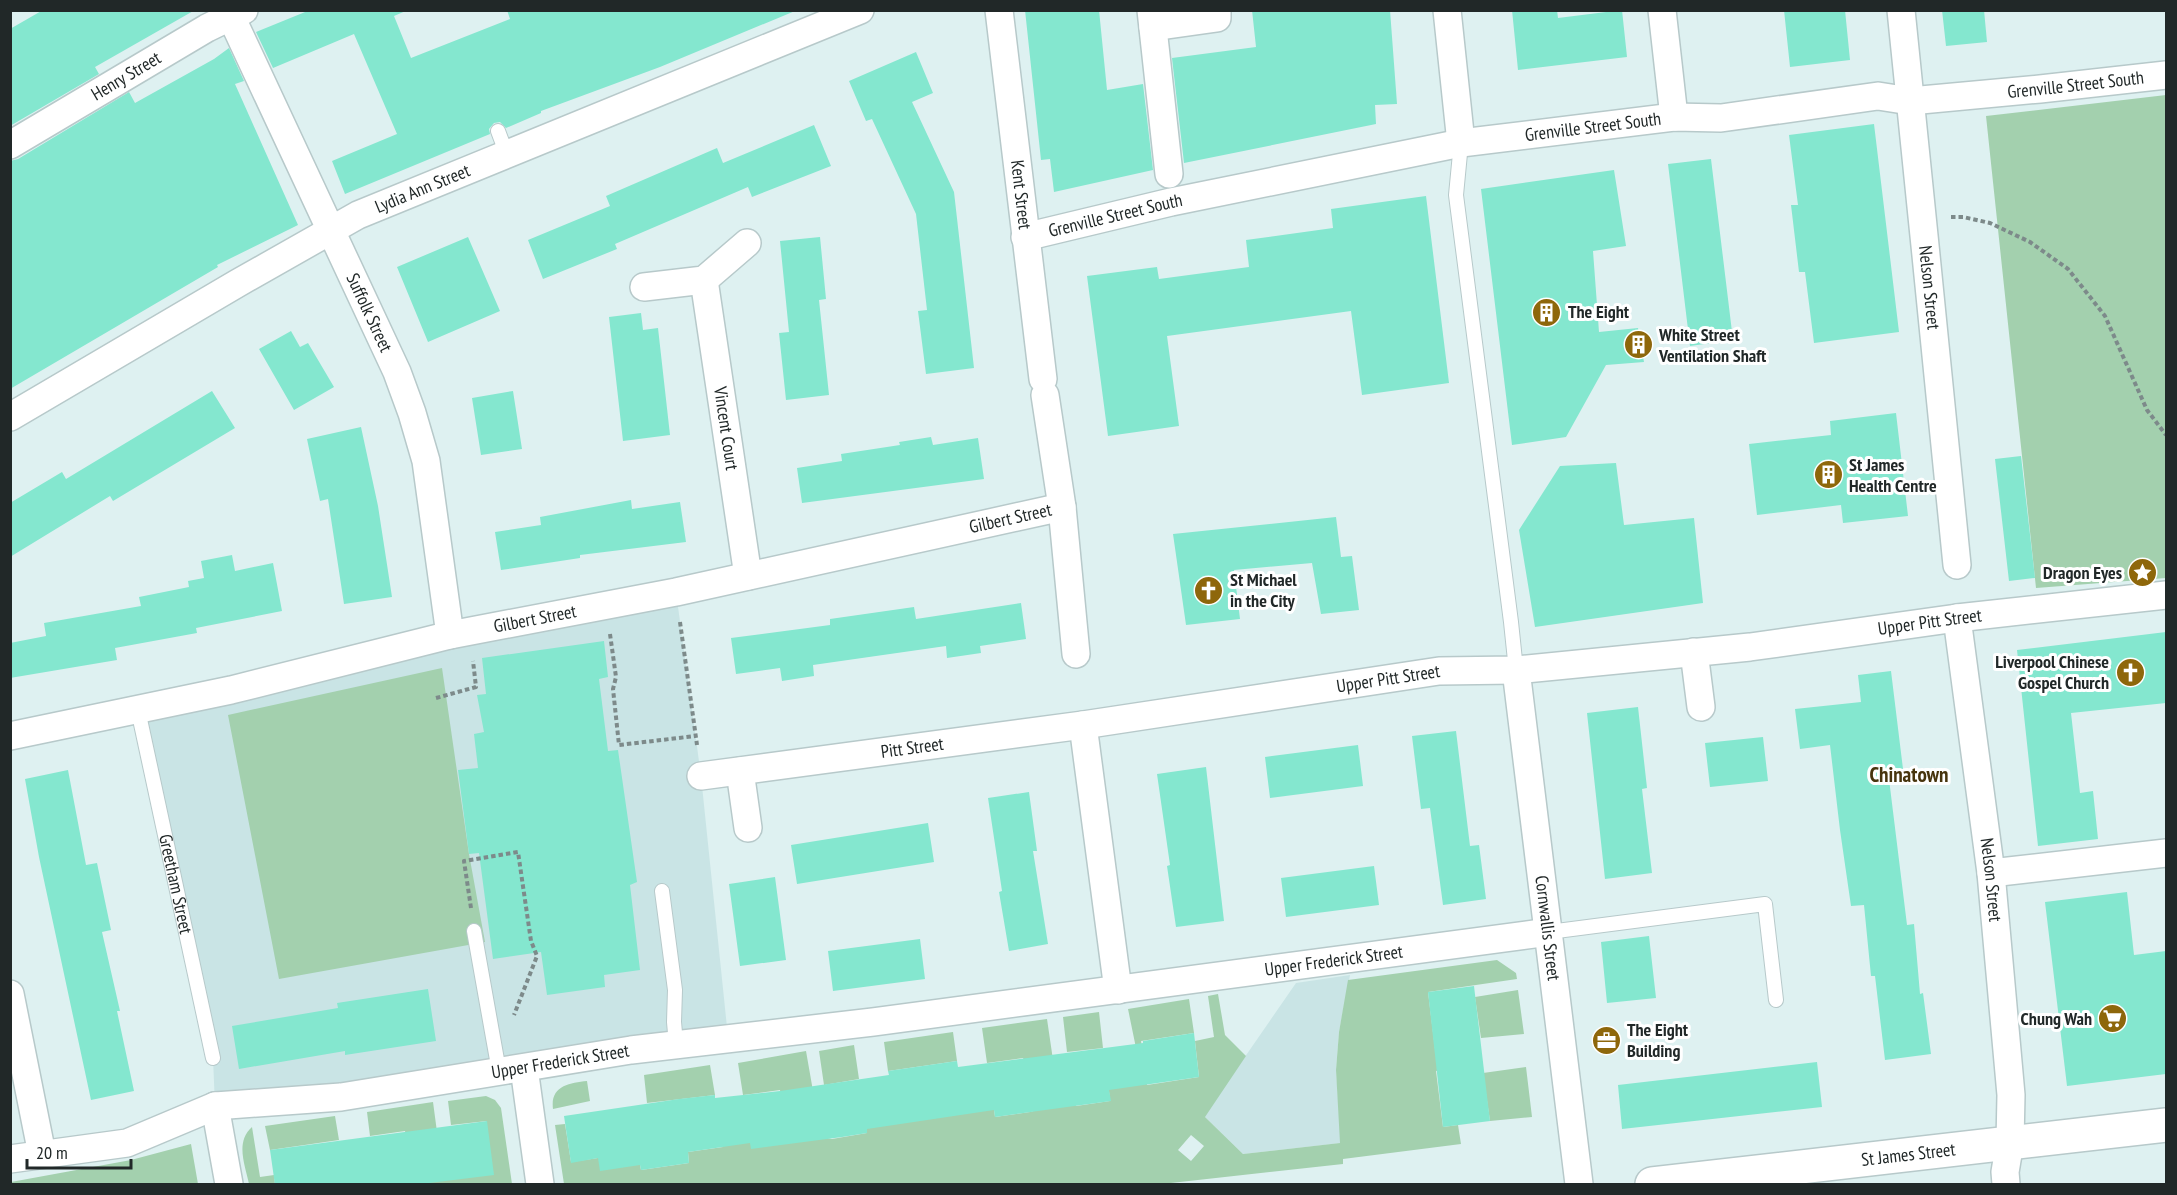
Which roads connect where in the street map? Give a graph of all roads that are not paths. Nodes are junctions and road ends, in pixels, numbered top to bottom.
1 (860, 10) edge
2 (999, 10) edge
3 (1217, 10) edge
4 (1447, 10) edge
5 (1662, 10) edge
6 (1901, 10) edge
7 (234, 12) edge
8 (1152, 19) edge
9 (2166, 75) edge
10 (1910, 101) junction
11 (1674, 117) junction
12 (1461, 143) junction
13 (10, 145) edge
14 (1169, 174) dead end
15 (331, 230) junction
16 (1025, 237) junction
17 (747, 243) dead end
18 (704, 280) junction
19 (644, 286) dead end
20 (10, 417) edge
21 (1062, 507) junction
22 (1957, 565) dead end
23 (748, 576) junction
24 (2166, 595) edge
25 (1957, 618) junction
26 (450, 635) junction
27 (1695, 652) junction
28 (1076, 654) dead end
29 (1516, 670) junction
30 (1701, 707) dead end
31 (138, 710) junction
32 (1083, 725) junction
33 (10, 736) edge
34 (699, 765) road end
35 (740, 771) junction
36 (748, 828) dead end
37 (2166, 853) edge
38 (1991, 873) junction
39 (662, 891) dead end
40 (474, 931) road end
41 (1549, 932) junction
42 (1118, 990) junction
43 (10, 994) edge
44 (1776, 1000) dead end
45 (676, 1044) junction
46 (213, 1058) dead end
47 (511, 1069) junction
48 (215, 1106) junction
49 (2166, 1125) edge
50 (2010, 1142) junction
51 (42, 1154) junction
52 (10, 1159) edge
53 (1782, 1180) edge
54 (229, 1185) edge
55 (540, 1185) edge
56 (1579, 1185) edge
57 (1652, 1185) edge
58 (2006, 1185) edge

1 - 15 street, Lydia Ann Street
2 - 16 street, Kent Street
3 - 8 street
4 - 12 street
5 - 11 street
6 - 10 street, Nelson Street
7 - 13 street, Henry Street
7 - 15 street, Suffolk Street
8 - 14 street
9 - 10 street, Grenville Street South
10 - 11 street, Grenville Street South
10 - 22 street, Nelson Street
11 - 12 street, Grenville Street South
12 - 16 street, Grenville Street South
12 - 29 lane
15 - 20 street, Lydia Ann Street
15 - 26 street, Suffolk Street
16 - 21 street, Kent Street
17 - 18 street
18 - 19 street
18 - 23 street, Vincent Court
21 - 23 street, Gilbert Street
21 - 28 street, Kent Street
23 - 26 street, Gilbert Street
24 - 25 street, Upper Pitt Street
25 - 27 street, Upper Pitt Street
25 - 38 street, Nelson Street
26 - 31 street, Gilbert Street
27 - 29 street, Upper Pitt Street
27 - 30 street
29 - 32 street, Upper Pitt Street
29 - 41 street, Cornwallis Street
31 - 33 street, Gilbert Street
31 - 46 lane, Greetham Street
32 - 35 street, Pitt Street
32 - 42 street
34 - 35 street, Pitt Street
35 - 36 street
37 - 38 street
38 - 50 street, Nelson Street
39 - 45 lane
40 - 47 lane
41 - 42 street, Upper Frederick Street
41 - 44 lane
41 - 56 street, Cornwallis Street
42 - 45 street, Upper Frederick Street
43 - 51 street
45 - 47 street, Upper Frederick Street
47 - 48 street, Upper Frederick Street
47 - 55 street
48 - 51 street, Upper Frederick Street
48 - 54 street
49 - 50 main road, St James Street
50 - 53 main road, St James Street
50 - 58 street, Nelson Street
51 - 52 street, Upper Frederick Street
53 - 57 main road, St James Street

